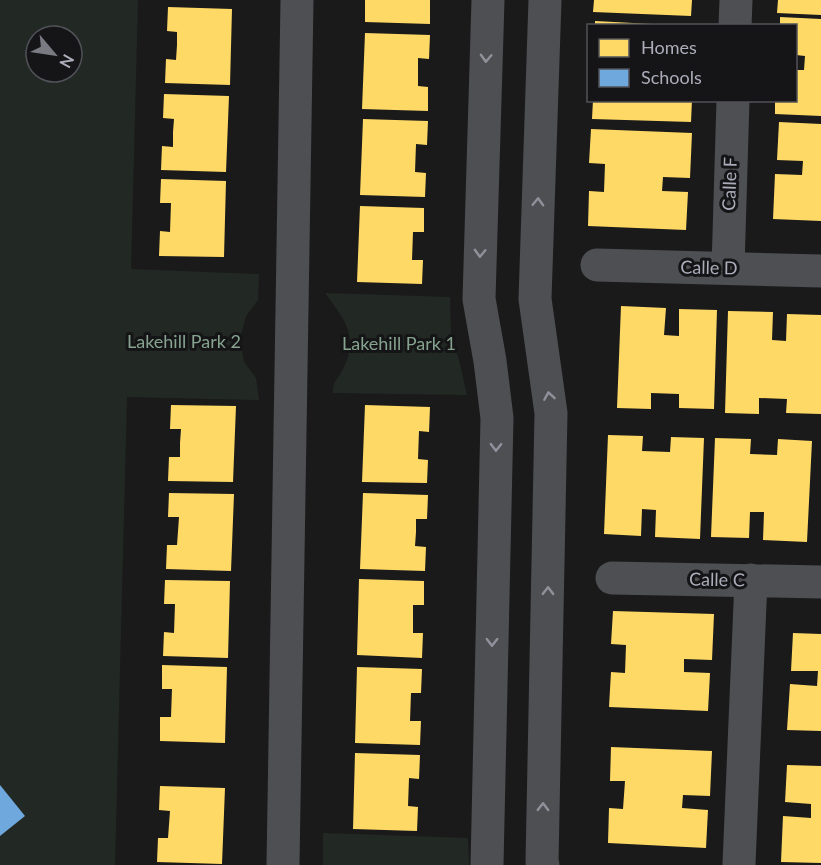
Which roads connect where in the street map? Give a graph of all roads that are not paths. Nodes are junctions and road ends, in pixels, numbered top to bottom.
1 (297, 0) edge
2 (488, 0) edge
3 (545, 0) edge
4 (736, 0) edge
5 (735, 24) edge
6 (733, 102) edge
7 (597, 265) dead end
8 (728, 268) junction
9 (821, 271) edge
10 (543, 356) junction
11 (490, 361) junction
12 (612, 578) dead end
13 (751, 580) junction
14 (821, 582) edge
15 (739, 864) edge
16 (283, 865) edge
17 (487, 865) edge
18 (543, 865) edge

1 - 16 street
2 -> 11 street
10 -> 3 street
4 - 5 street
6 - 8 street, Calle F
7 - 8 street, Calle D
8 - 9 street, Calle D
10 - 11 street
18 -> 10 street
11 -> 17 street
12 - 13 street, Calle C
13 - 14 street, Calle C
13 - 15 street

